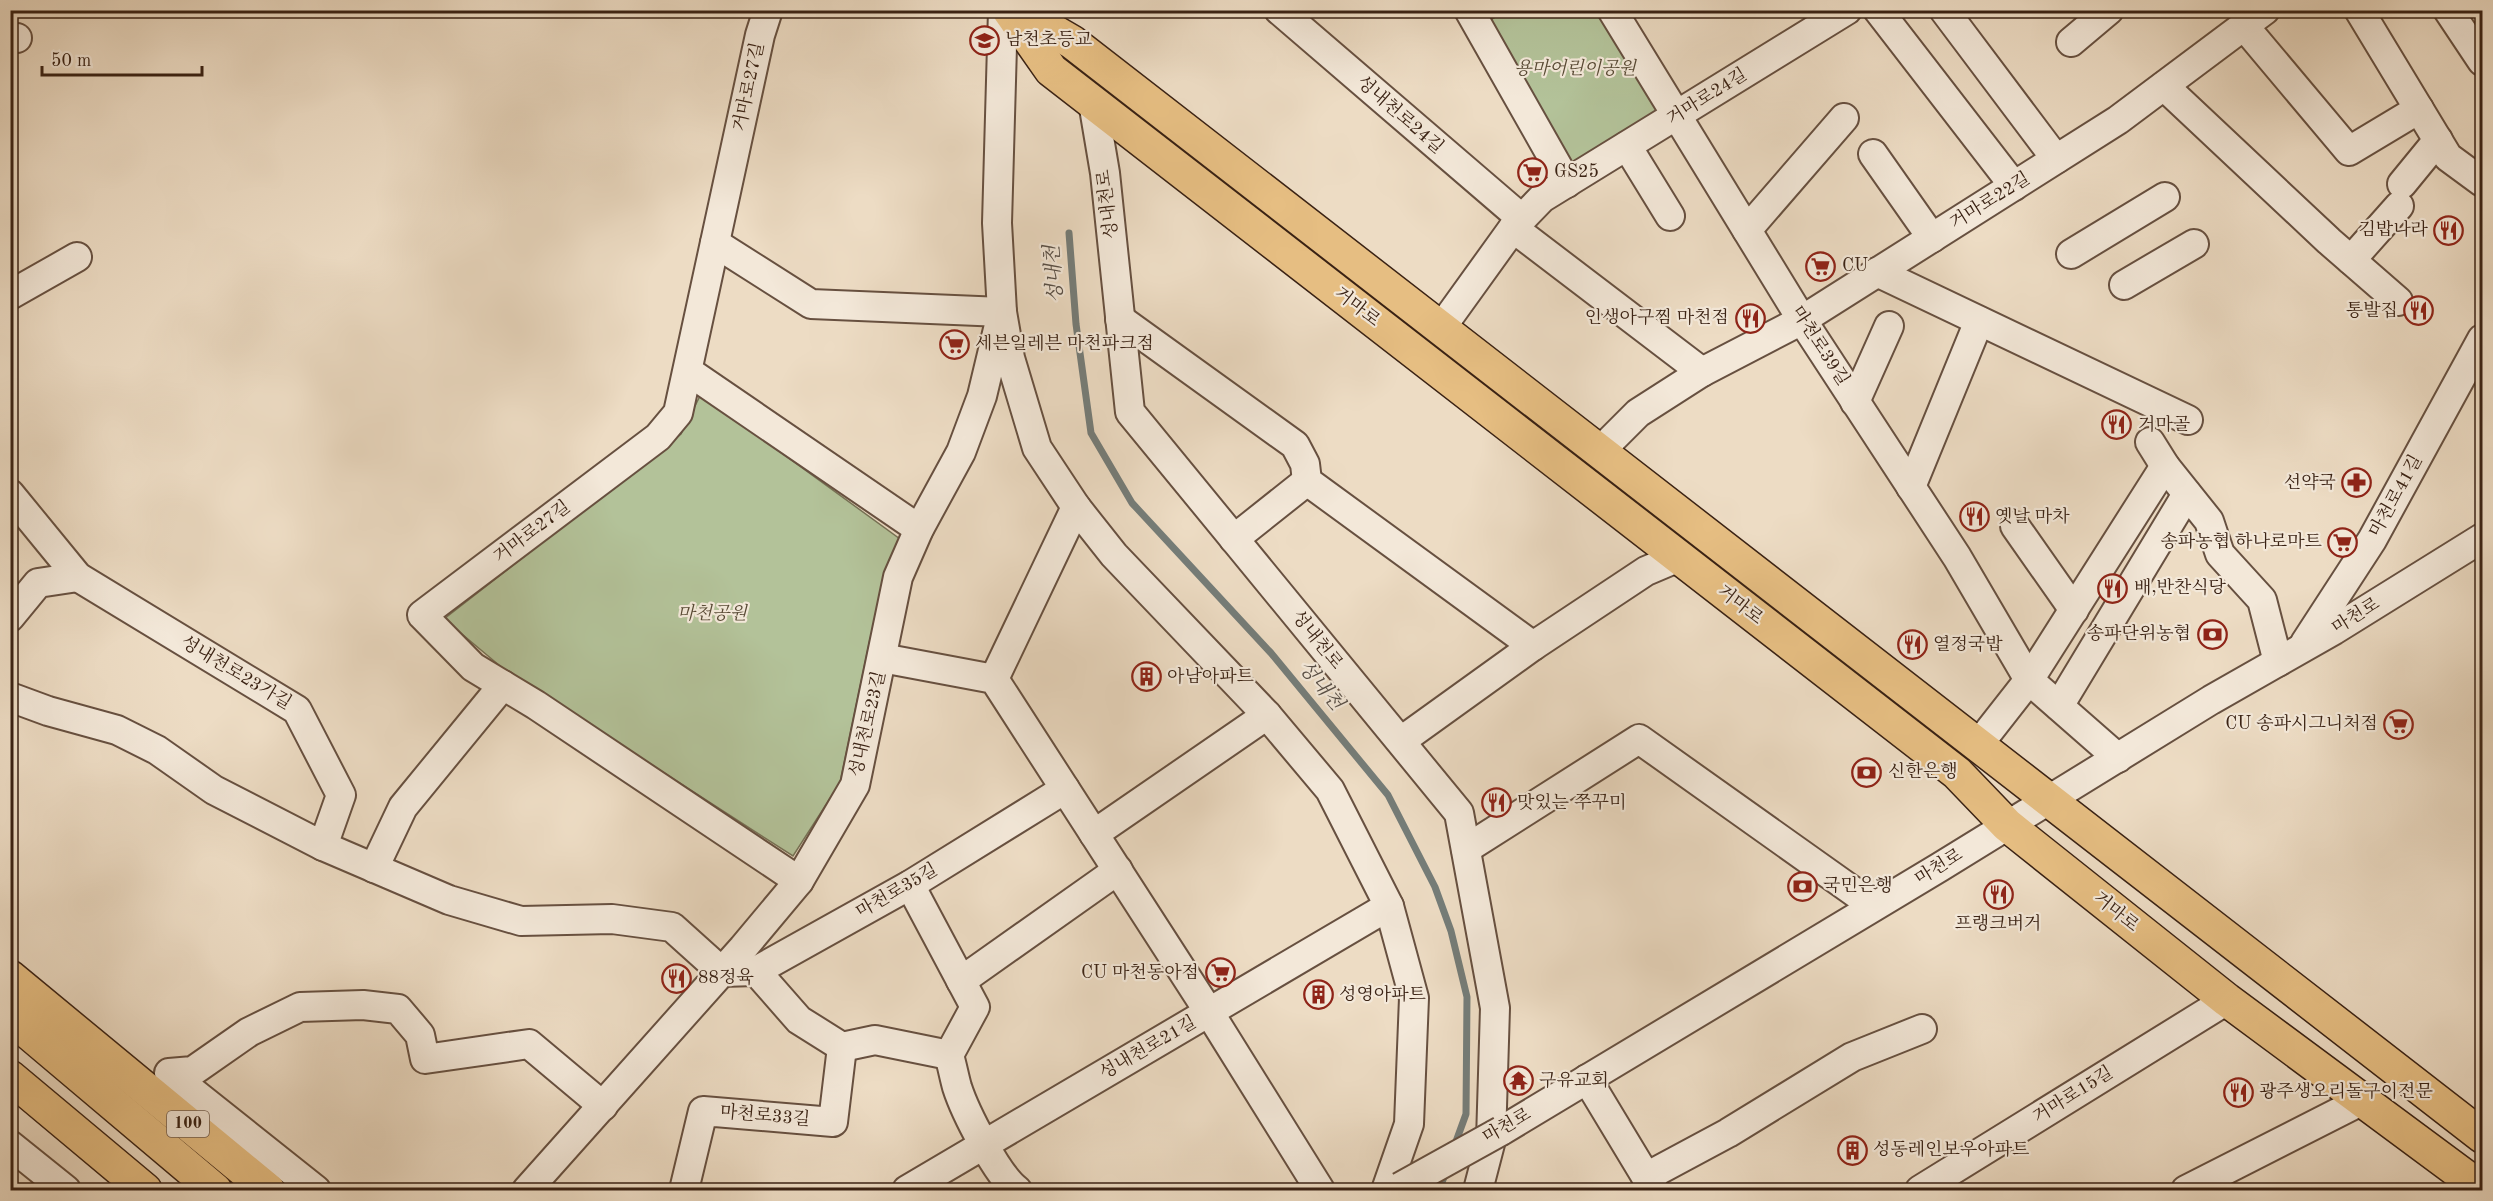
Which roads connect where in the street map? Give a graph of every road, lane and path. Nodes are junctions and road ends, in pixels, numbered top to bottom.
1 (768, 10) edge
2 (1003, 10) edge
3 (1009, 10) edge
4 (1017, 10) edge
5 (1279, 10) edge
6 (1469, 10) edge
7 (1612, 10) edge
8 (1847, 10) edge
9 (1878, 10) edge
10 (1944, 10) edge
11 (2109, 10) edge
12 (2359, 10) edge
13 (2448, 10) edge
14 (2254, 18) edge
15 (2071, 42) dead end
16 (2482, 61) edge
17 (2164, 86) junction
18 (1093, 102) junction
19 (2419, 109) junction
20 (1677, 116) junction
21 (1844, 118) dead end
22 (2438, 140) junction
23 (1627, 146) junction
24 (1873, 154) dead end
25 (2056, 159) junction
26 (2482, 182) edge
27 (1567, 183) junction
28 (2014, 186) junction
29 (2165, 197) dead end
30 (1670, 216) dead end
31 (1517, 223) junction
32 (1747, 230) junction
33 (1932, 238) junction
34 (715, 243) junction
35 (2194, 244) dead end
36 (2071, 254) dead end
37 (77, 257) dead end
38 (2351, 260) junction
39 (1877, 272) junction
40 (2124, 285) dead end
41 (10, 295) edge
42 (2398, 301) dead end
43 (1002, 312) junction
44 (1120, 319) junction
45 (1802, 320) junction
46 (1979, 321) junction
47 (1889, 326) dead end
48 (1441, 328) junction
49 (2482, 339) edge
50 (688, 371) junction
51 (1702, 372) junction
52 (1856, 402) junction
53 (2188, 420) dead end
54 (2150, 442) dead end
55 (1600, 451) junction
56 (2165, 466) junction
57 (1307, 481) junction
58 (1911, 487) junction
59 (10, 494) edge
60 (2187, 494) junction
61 (1076, 507) junction
62 (2014, 526) dead end
63 (919, 529) junction
64 (2482, 538) edge
65 (1234, 539) junction
66 (1679, 557) junction
67 (78, 577) junction
68 (2074, 610) junction
69 (10, 617) edge
70 (1533, 646) junction
71 (2302, 648) junction
72 (882, 658) junction
73 (2278, 662) junction
74 (994, 679) junction
75 (2029, 680) junction
76 (503, 685) junction
77 (10, 697) edge
78 (2059, 706) junction
79 (1268, 715) junction
80 (1401, 741) junction
81 (1978, 745) junction
82 (2118, 758) junction
83 (1065, 789) junction
84 (2049, 800) junction
85 (2007, 825) junction
86 (1094, 834) junction
87 (322, 846) junction
88 (1466, 849) junction
89 (374, 868) junction
90 (1118, 870) junction
91 (799, 881) junction
92 (910, 885) junction
93 (1389, 906) junction
94 (1874, 906) junction
95 (756, 971) junction
96 (722, 972) junction
97 (10, 977) edge
98 (961, 981) junction
99 (2227, 1000) junction
100 (1209, 1012) junction
101 (10, 1017) edge
102 (1922, 1029) dead end
103 (842, 1047) junction
104 (949, 1055) junction
105 (10, 1077) edge
106 (1587, 1078) junction
107 (2363, 1100) junction
108 (603, 1106) junction
109 (2482, 1136) edge
110 (985, 1144) junction
111 (10, 1145) edge
112 (1650, 1184) edge
113 (1393, 1189) edge
114 (2482, 1189) edge
115 (66, 1191) edge
116 (146, 1191) edge
117 (215, 1191) edge
118 (268, 1191) edge
119 (316, 1191) edge
120 (527, 1191) edge
121 (684, 1191) edge
122 (907, 1191) edge
123 (1017, 1191) edge
124 (1320, 1191) edge
125 (1478, 1191) edge
126 (1920, 1191) edge
127 (2187, 1191) edge

1 - 34 street, 거마로27길
2 - 43 street
3 - 18 main road, 거마로
4 - 48 main road, 거마로
5 - 31 street, 성내천로24길
6 - 27 street
7 - 20 street, 마천로39길
8 - 20 street, 거마로24길
9 - 28 street
10 - 25 street
11 - 15 street
12 - 19 street
13 - 16 street
14 - 17 street, 거마로22길
14 - 19 street
17 - 25 street, 거마로22길
17 - 38 street
18 - 44 street, 성내천로
18 - 66 main road, 거마로
19 - 22 street
20 - 23 street, 거마로24길
20 - 32 street, 마천로39길
21 - 32 street
22 - 26 street
22 - 38 street
23 - 27 street, 거마로24길
23 - 30 street
24 - 33 street
25 - 28 street, 거마로22길
27 - 31 street, 거마로24길
28 - 33 street, 거마로22길
29 - 36 street
31 - 48 street, 거마로24길
31 - 51 street, 성내천로24길
32 - 45 street, 마천로39길
33 - 39 street, 거마로22길
34 - 43 street
34 - 50 street, 거마로27길
35 - 40 street
37 - 41 street
38 - 42 street
39 - 45 street, 거마로22길
39 - 46 street
43 - 61 street
43 - 63 street, 성내천로23길
44 - 57 street
44 - 65 street, 성내천로
45 - 51 street, 거마로22길
45 - 52 street, 마천로39길
46 - 53 street
46 - 58 street
47 - 52 street
48 - 55 main road, 거마로
49 - 71 street, 마천로41길
50 - 63 street
50 - 76 street, 거마로27길
51 - 55 street, 거마로22길
52 - 58 street, 마천로39길
54 - 56 street
55 - 81 main road, 거마로
56 - 60 street
56 - 68 street
57 - 65 street
57 - 70 street
58 - 75 street, 마천로39길
59 - 67 street, 성내천로23가길
60 - 73 street
60 - 78 street
61 - 74 street
61 - 79 street
62 - 68 street
63 - 72 street, 성내천로23길
64 - 71 street, 마천로
65 - 80 street, 성내천로
66 - 70 street
66 - 85 main road, 거마로
67 - 69 street
67 - 87 street, 성내천로23가길
68 - 75 street
70 - 80 street
71 - 73 street, 마천로
72 - 74 street
72 - 91 street, 성내천로23길
73 - 82 street, 마천로
74 - 83 street
75 - 78 street, 마천로39길
75 - 81 street
76 - 89 street
76 - 91 street, 거마로27길
77 - 87 street
78 - 82 street, 마천로39길
79 - 86 street
79 - 93 street
80 - 88 street, 성내천로
81 - 84 main road, 거마로
82 - 84 street, 마천로
83 - 86 street
83 - 92 street, 마천로35길
84 - 85 street, 마천로
84 - 109 main road, 거마로
85 - 94 street, 마천로
85 - 99 main road, 거마로
86 - 90 street
87 - 89 street
88 - 94 street
88 - 125 street, 성내천로
89 - 96 street
90 - 98 street
90 - 100 street
91 - 96 street, 성내천로23길
92 - 95 street, 마천로35길
92 - 98 street
93 - 100 street, 성내천로21길
93 - 113 street
94 - 106 street, 마천로
95 - 96 street, 마천로35길
95 - 103 street
96 - 108 street, 성내천로23길
97 - 118 main road, 100
98 - 104 street
99 - 107 main road, 거마로
99 - 126 street, 거마로15길
100 - 110 street, 성내천로21길
100 - 124 street
101 - 117 main road, 100
102 - 112 street
103 - 104 street
103 - 121 street, 마천로33길
104 - 110 street
105 - 116 main road
106 - 112 street
106 - 113 street, 마천로, bridge
107 - 114 main road, 거마로
107 - 127 street
108 - 119 street
108 - 120 street, 성내천로23길
110 - 122 street, 성내천로21길
110 - 123 street
111 - 115 street

